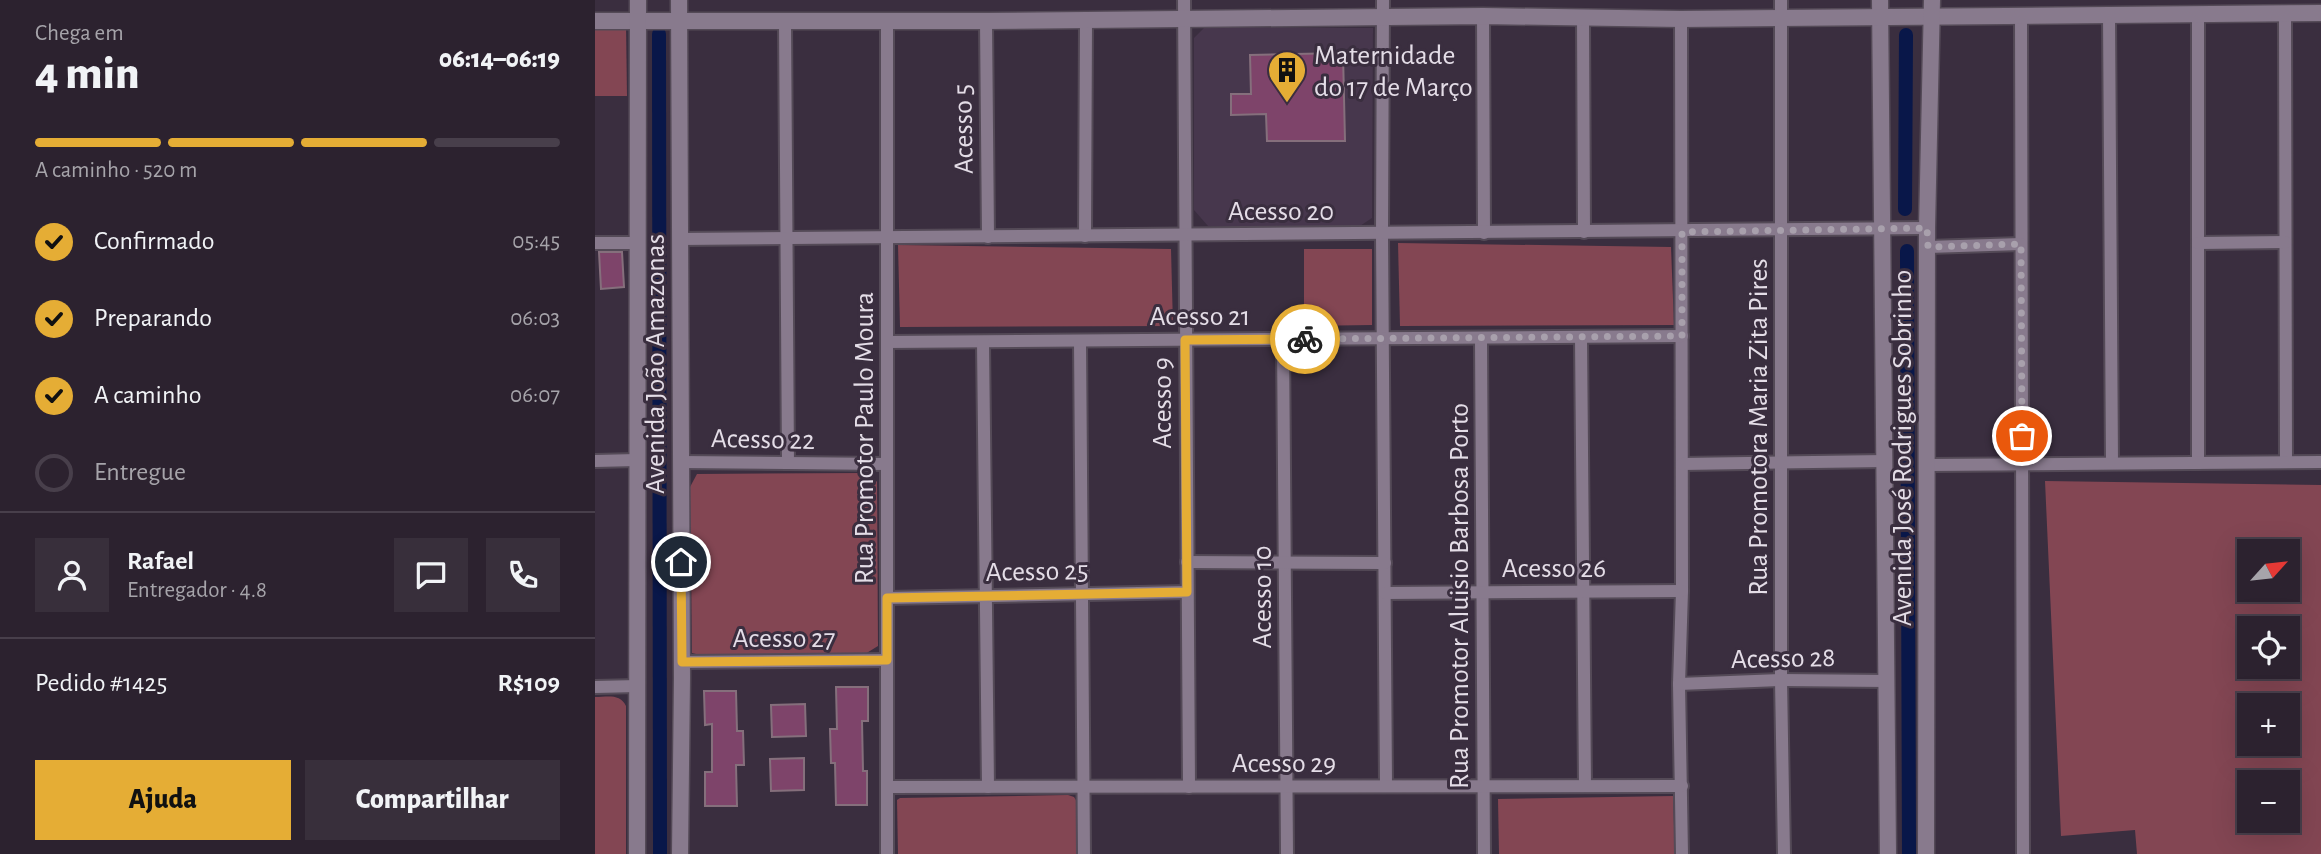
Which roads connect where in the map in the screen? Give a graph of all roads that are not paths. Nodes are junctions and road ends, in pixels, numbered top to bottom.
1 (638, 0) edge
2 (679, 0) edge
3 (1184, 0) edge
4 (1383, 0) edge
5 (1781, 0) edge
6 (1932, 0) edge
7 (1880, 8) edge
8 (2321, 12) edge
9 (2285, 13) junction
10 (2198, 14) junction
11 (2109, 15) junction
12 (1483, 16) junction
13 (2021, 16) junction
14 (1384, 17) junction
15 (1583, 17) junction
16 (1781, 17) junction
17 (1931, 17) junction
18 (1183, 19) junction
19 (1681, 19) junction
20 (638, 20) junction
21 (679, 20) junction
22 (1086, 20) junction
23 (595, 21) edge
24 (785, 21) junction
25 (986, 21) junction
26 (887, 22) junction
27 (1927, 228) junction
28 (1883, 230) junction
29 (1781, 231) junction
30 (1584, 232) junction
31 (1682, 232) junction
32 (1484, 233) junction
33 (1382, 234) junction
34 (1184, 235) junction
35 (1085, 236) junction
36 (887, 237) junction
37 (988, 237) junction
38 (786, 238) junction
39 (680, 239) junction
40 (2285, 242) junction
41 (595, 243) edge
42 (637, 243) junction
43 (2198, 243) junction
44 (2021, 244) junction
45 (1928, 247) junction
46 (1682, 336) junction
47 (1581, 337) junction
48 (1383, 338) junction
49 (1481, 338) junction
50 (1283, 339) junction
51 (1185, 340) junction
52 (983, 341) junction
53 (1080, 341) junction
54 (887, 342) junction
55 (637, 460) junction
56 (595, 461) edge
57 (1885, 461) junction
58 (681, 462) junction
59 (1782, 462) junction
60 (2286, 462) junction
61 (2321, 462) edge
62 (788, 463) junction
63 (2022, 463) junction
64 (2112, 463) junction
65 (2198, 463) junction
66 (887, 464) junction
67 (1682, 464) junction
68 (1927, 465) junction
69 (1187, 562) junction
70 (1286, 562) junction
71 (1385, 562) junction
72 (1583, 591) junction
73 (1682, 591) junction
74 (1187, 592) junction
75 (1483, 592) junction
76 (1385, 593) junction
77 (1083, 594) junction
78 (987, 596) junction
79 (887, 598) junction
80 (887, 660) junction
81 (682, 662) junction
82 (1781, 680) junction
83 (1887, 681) junction
84 (1679, 684) junction
85 (638, 686) junction
86 (595, 687) edge
87 (1287, 786) junction
88 (1386, 786) junction
89 (1484, 786) junction
90 (1585, 786) junction
91 (1682, 786) junction
92 (887, 787) junction
93 (988, 787) junction
94 (1084, 787) junction
95 (1189, 787) junction
96 (637, 854) edge
97 (680, 854) edge
98 (887, 854) edge
99 (1084, 854) edge
100 (1287, 854) edge
101 (1484, 854) edge
102 (1682, 854) edge
103 (1784, 854) edge
104 (1888, 854) edge
105 (1926, 854) edge
106 (2023, 854) edge

1 - 20 street, Avenida João Amazonas
2 - 21 street, Avenida João Amazonas
3 - 18 street, Acesso 9
4 - 14 street
5 - 16 street, Rua Promotora Maria Zita Pires
6 - 17 street, Avenida José Rodrigues Sobrinho
7 - 16 street
7 - 17 street
7 - 28 street, Avenida José Rodrigues Sobrinho
8 - 9 street
9 - 10 street
9 - 40 street
10 - 11 street
10 - 43 street
11 - 13 street
11 - 64 street
12 - 14 street
12 - 15 street
12 - 32 street
13 - 17 street
13 - 44 street
14 - 18 street
14 - 33 street
15 - 19 street
15 - 30 street
16 - 19 street
16 - 29 street, Rua Promotora Maria Zita Pires
17 - 27 street, Avenida José Rodrigues Sobrinho
18 - 22 street
18 - 34 street, Acesso 9
19 - 31 street
20 - 21 street
20 - 23 street
20 - 42 street, Avenida João Amazonas
21 - 24 street
21 - 39 street, Avenida João Amazonas
22 - 25 street
22 - 35 street
24 - 26 street
24 - 38 street
25 - 26 street
25 - 37 street, Acesso 5
26 - 36 street, Rua Promotor Paulo Moura
27 - 28 street, Acesso 20
27 - 45 street, Avenida José Rodrigues Sobrinho
28 - 29 street, Acesso 20
28 - 57 street, Avenida José Rodrigues Sobrinho
29 - 31 street, Acesso 20
29 - 59 street, Rua Promotora Maria Zita Pires
30 - 31 street, Acesso 20
30 - 32 street, Acesso 20
31 - 46 street
32 - 33 street, Acesso 20
33 - 34 street, Acesso 20
33 - 48 street
34 - 35 street, Acesso 20
34 - 51 street, Acesso 9
35 - 37 street, Acesso 20
36 - 37 street, Acesso 20
36 - 38 street, Acesso 20
36 - 54 street, Rua Promotor Paulo Moura
38 - 39 street, Acesso 20
38 - 62 street
39 - 58 street, Avenida João Amazonas
40 - 43 street
40 - 60 street
41 - 42 street
42 - 55 street, Avenida João Amazonas
43 - 65 street
44 - 45 street
44 - 63 street
45 - 68 street, Avenida José Rodrigues Sobrinho
46 - 47 street, Acesso 21
46 - 67 street
47 - 49 street, Acesso 21
47 - 72 street
48 - 49 street, Acesso 21
48 - 50 street, Acesso 21
48 - 71 street
49 - 75 street, Rua Promotor Aluisio Barbosa Porto
50 - 51 street, Acesso 21
50 - 70 street, Acesso 10
51 - 53 street, Acesso 21
51 - 69 street, Acesso 9
52 - 53 street, Acesso 21
52 - 54 street, Acesso 21
52 - 78 street
53 - 77 street
54 - 66 street, Rua Promotor Paulo Moura
55 - 56 street
55 - 85 street, Avenida João Amazonas
57 - 59 street
57 - 83 street, Avenida José Rodrigues Sobrinho
58 - 62 street, Acesso 22
58 - 81 street, Avenida João Amazonas
59 - 67 street
59 - 82 street, Rua Promotora Maria Zita Pires
60 - 61 street
60 - 65 street
62 - 66 street, Acesso 22
63 - 64 street
63 - 68 street
63 - 106 street
64 - 65 street
66 - 79 street, Rua Promotor Paulo Moura
67 - 73 street
68 - 105 street, Avenida José Rodrigues Sobrinho
69 - 70 street
69 - 74 street, Acesso 9
70 - 71 street
70 - 87 street, Acesso 10
71 - 76 street
72 - 73 street, Acesso 26
72 - 75 street, Acesso 26
72 - 90 street
73 - 84 street
74 - 77 street, Acesso 25
74 - 95 street, Acesso 9
75 - 76 street, Acesso 26
75 - 89 street, Rua Promotor Aluisio Barbosa Porto
76 - 88 street
77 - 78 street, Acesso 25
77 - 94 street
78 - 79 street, Acesso 25
78 - 93 street
79 - 80 street, Rua Promotor Paulo Moura
80 - 81 street, Acesso 27
80 - 92 street, Rua Promotor Paulo Moura
81 - 97 street, Avenida João Amazonas
82 - 83 street, Acesso 28
82 - 84 street, Acesso 28
82 - 103 street, Rua Promotora Maria Zita Pires
83 - 104 street, Avenida José Rodrigues Sobrinho
84 - 91 street
85 - 86 street
85 - 96 street, Avenida João Amazonas
87 - 88 street, Acesso 29
87 - 95 street, Acesso 29
87 - 100 street, Acesso 10
88 - 89 street, Acesso 29
89 - 90 street, Acesso 29
89 - 101 street, Rua Promotor Aluisio Barbosa Porto
90 - 91 street, Acesso 29
91 - 102 street
92 - 93 street, Acesso 29
92 - 98 street, Rua Promotor Paulo Moura
93 - 94 street, Acesso 29
94 - 95 street, Acesso 29
94 - 99 street

